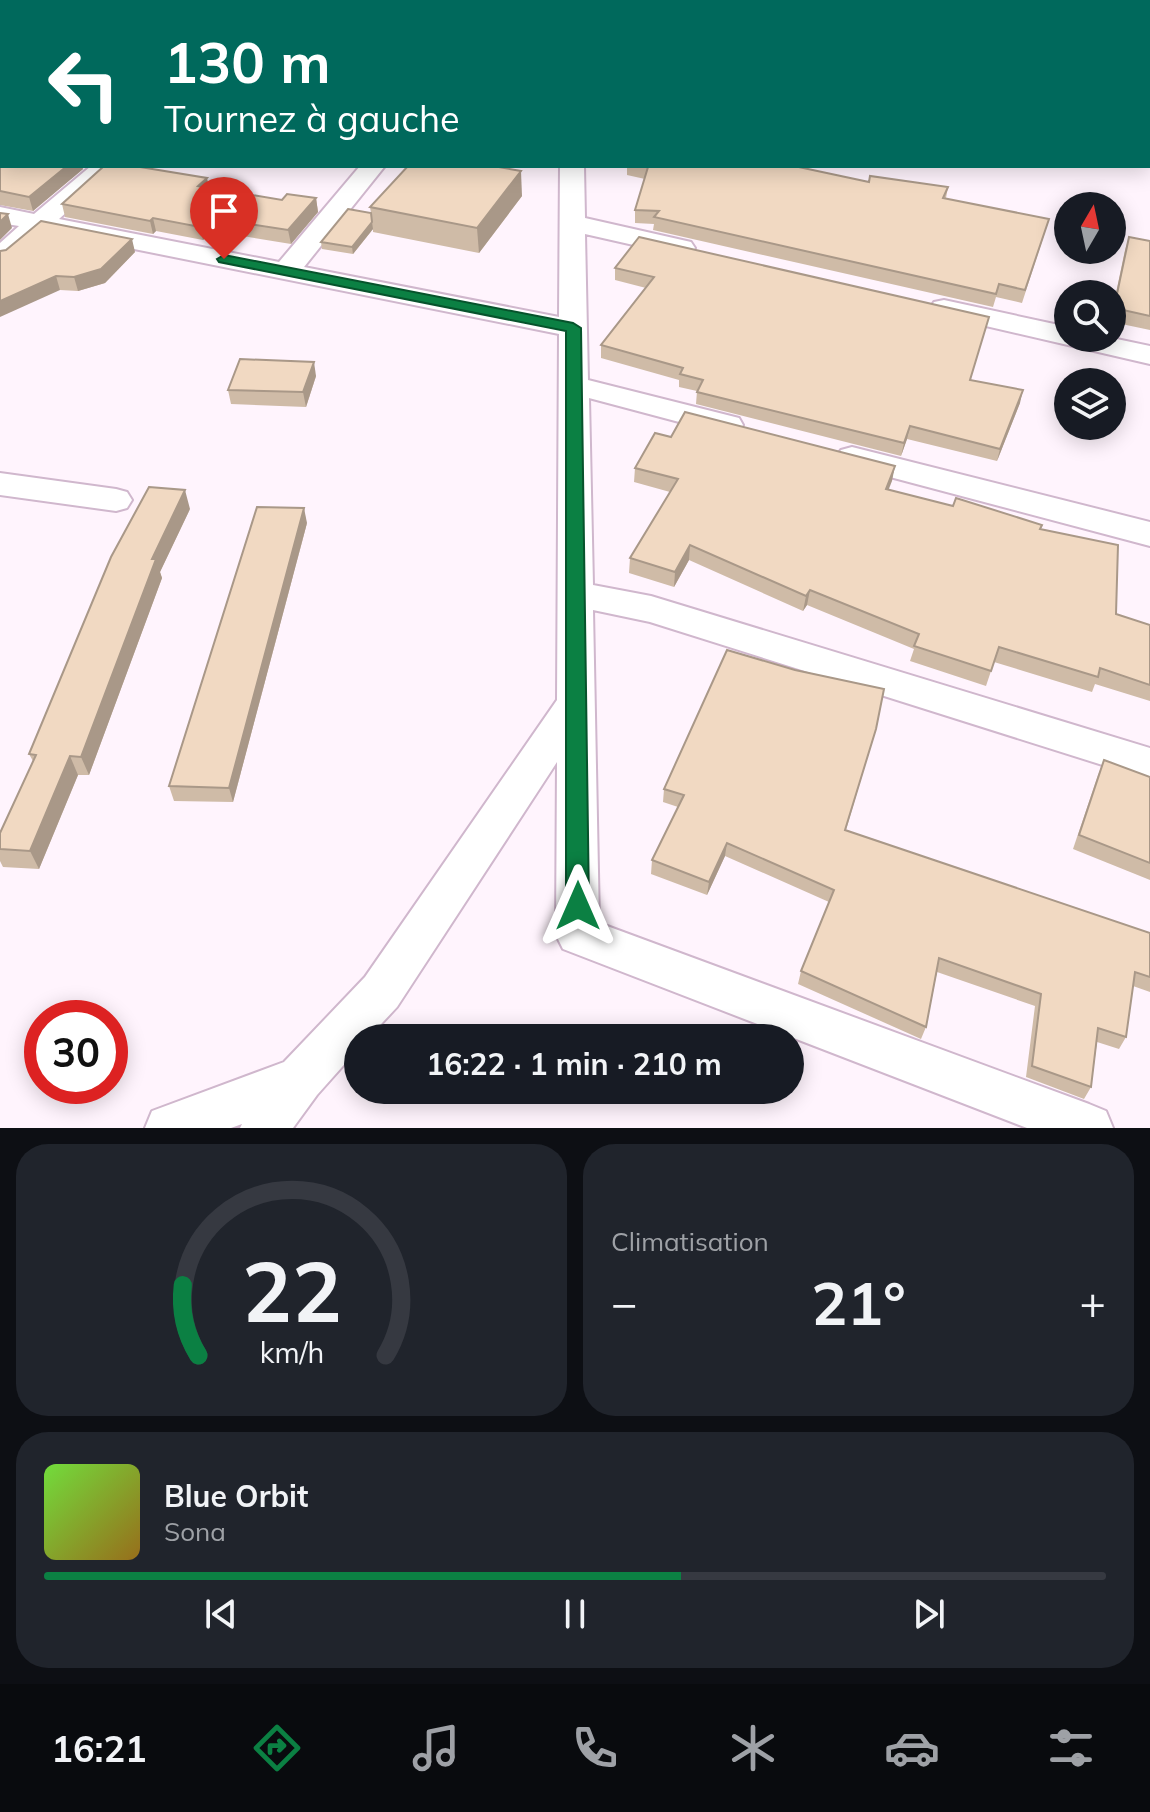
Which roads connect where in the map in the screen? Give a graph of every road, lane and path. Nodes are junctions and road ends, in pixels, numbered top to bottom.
1 (104, 168) edge
2 (371, 168) edge
3 (572, 168) edge
4 (0, 215) edge
5 (39, 223) junction
6 (573, 223) junction
7 (712, 255) edge
8 (0, 256) edge
9 (286, 271) junction
10 (913, 301) edge
11 (573, 328) junction
12 (1054, 333) edge
13 (1126, 349) edge
14 (1150, 355) edge
15 (573, 385) junction
16 (756, 432) edge
17 (816, 448) edge
18 (0, 484) edge
19 (116, 500) dead end
20 (1150, 534) edge
21 (575, 594) junction
22 (576, 703) junction
23 (1150, 764) edge
24 (300, 1079) junction
25 (169, 1128) edge
26 (264, 1128) edge
27 (1089, 1128) edge

1 - 5 street
2 - 9 street
3 - 6 street
4 - 5 street
5 - 8 street
5 - 9 street
6 - 7 street
6 - 11 street
9 - 11 street
10 - 12 street
11 - 15 street
13 - 14 street
15 - 16 street
15 - 21 street
17 - 20 street
18 - 19 street
21 - 22 street
21 - 23 street
22 - 24 street
22 - 27 street
24 - 25 street
24 - 26 street

